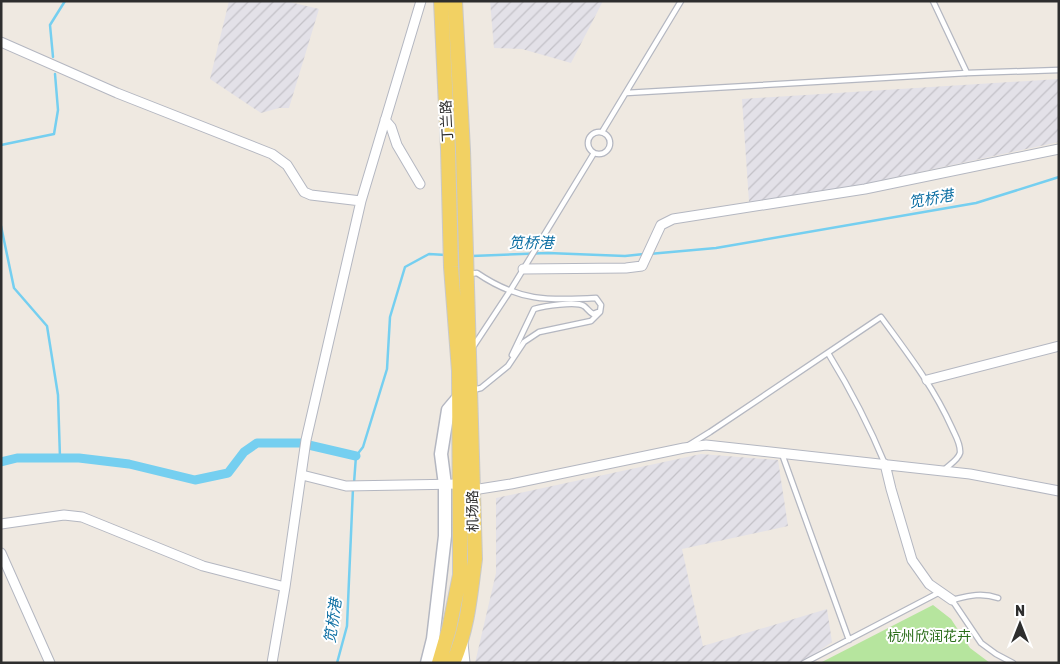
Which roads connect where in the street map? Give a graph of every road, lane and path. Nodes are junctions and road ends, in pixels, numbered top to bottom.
1 (421, 1) edge
2 (442, 1) edge
3 (455, 1) edge
4 (681, 1) edge
5 (933, 1) edge
6 (2, 43) edge
7 (1059, 70) edge
8 (967, 74) junction
9 (626, 93) junction
10 (385, 120) junction
11 (602, 132) junction
12 (1059, 149) edge
13 (594, 153) junction
14 (420, 184) dead end
15 (361, 201) junction
16 (525, 266) junction
17 (466, 270) junction
18 (510, 291) junction
19 (600, 312) junction
20 (1059, 346) edge
21 (828, 353) junction
22 (463, 358) junction
23 (508, 366) junction
24 (927, 380) junction
25 (464, 394) junction
26 (684, 448) junction
27 (782, 453) junction
28 (885, 464) junction
29 (943, 471) junction
30 (302, 475) junction
31 (460, 484) junction
32 (445, 485) junction
33 (473, 490) junction
34 (1059, 491) edge
35 (1, 524) edge
36 (1, 553) edge
37 (285, 587) junction
38 (941, 592) junction
39 (998, 598) dead end
40 (952, 600) junction
41 (463, 639) junction
42 (849, 640) junction
43 (50, 663) edge
44 (272, 663) edge
45 (427, 663) edge
46 (440, 663) edge
47 (453, 663) edge
48 (465, 663) edge
49 (804, 663) edge
50 (1014, 663) edge

1 - 10 street
2 - 22 main road, 丁兰路
3 - 17 main road, 丁兰路
4 - 9 lane
5 - 8 lane
6 - 15 street
7 - 8 lane
8 - 9 lane
9 - 11 lane
10 - 14 street
10 - 15 street
11 - 13 lane
11 - 13 lane
12 - 16 street
13 - 16 lane
15 - 30 street
16 - 18 lane
17 - 18 lane
17 - 22 main road
18 - 19 lane
18 - 22 lane
19 - 23 lane
19 - 23 lane
20 - 24 street
21 - 24 lane
21 - 26 lane
21 - 28 lane
22 - 25 main road, 机场路
23 - 25 lane
24 - 29 lane
25 - 31 main road, 机场路
25 - 32 main road, 机场路
25 - 33 main road, 机场路
26 - 27 street
26 - 33 street
27 - 28 street
27 - 42 lane
28 - 29 street
28 - 38 street
29 - 34 street
30 - 32 street
30 - 37 street
31 - 32 street
31 - 46 main road, 机场路
32 - 45 main road, 机场路
33 - 41 main road, 机场路
35 - 37 street
36 - 43 street
37 - 44 street
38 - 40 street
38 - 42 lane
39 - 40 lane
40 - 50 lane
41 - 47 main road, 机场路
41 - 48 street
42 - 49 lane

